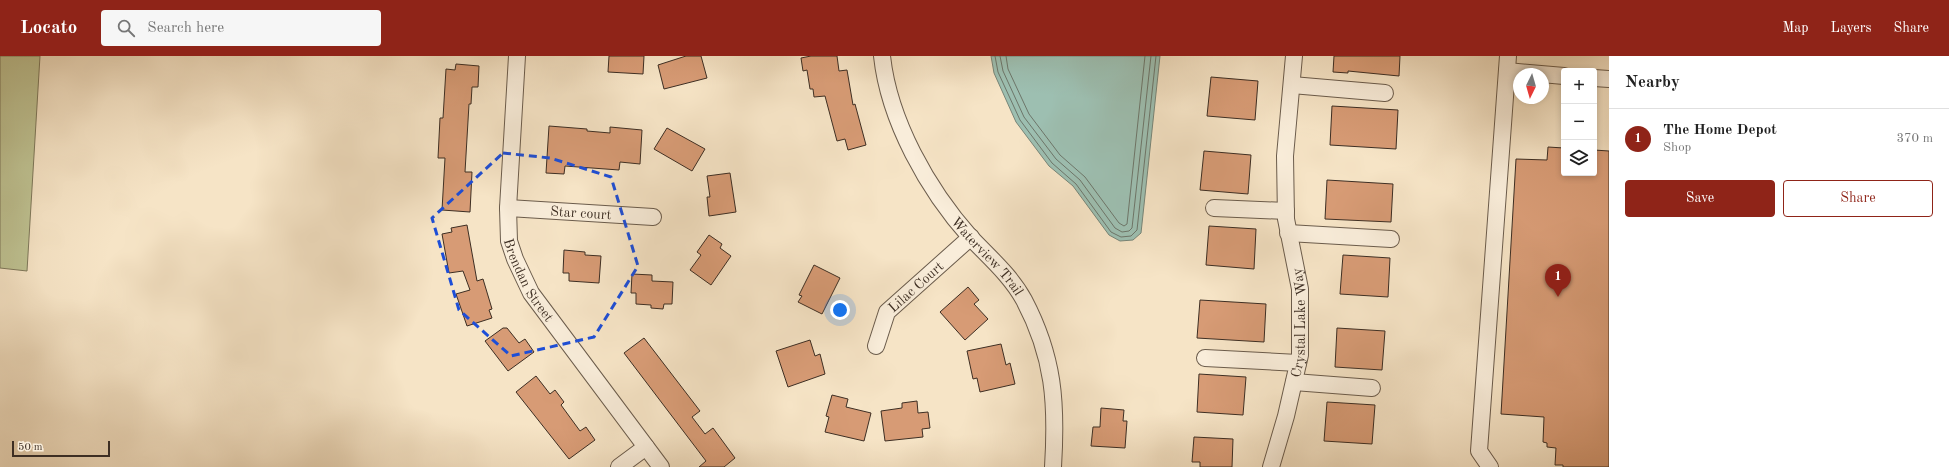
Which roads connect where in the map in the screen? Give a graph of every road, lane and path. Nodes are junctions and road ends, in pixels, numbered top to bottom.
1 (517, 56) edge
2 (882, 56) edge
3 (1294, 56) edge
4 (1508, 63) edge
5 (1561, 75) edge
6 (1597, 78) edge
7 (1609, 79) edge
8 (1292, 85) junction
9 (1385, 93) dead end
10 (508, 208) junction
11 (1214, 208) dead end
12 (1286, 211) junction
13 (653, 217) dead end
14 (1288, 233) junction
15 (970, 237) junction
16 (1391, 239) dead end
17 (876, 346) dead end
18 (1205, 358) dead end
19 (1298, 363) junction
20 (1294, 382) junction
21 (1372, 388) dead end
22 (646, 447) junction
23 (619, 467) edge
24 (661, 467) edge
25 (1053, 467) edge
26 (1271, 467) edge
27 (1490, 467) edge

1 - 10 street, Brendan Street
2 - 15 street, Waterview Trail
3 - 8 street, Crystal Lake Way
4 - 5 street
4 - 27 street
6 - 7 street
8 - 9 street
8 - 12 street, Crystal Lake Way
10 - 13 street, Star court
10 - 22 street, Brendan Street
11 - 12 street
12 - 14 street, Crystal Lake Way
14 - 16 street
14 - 19 street, Crystal Lake Way
15 - 17 street, Lilac Court
15 - 25 street, Waterview Trail
18 - 19 street
19 - 20 street, Crystal Lake Way
20 - 21 street
20 - 26 street, Crystal Lake Way
22 - 23 street
22 - 24 street, Brendan Street

